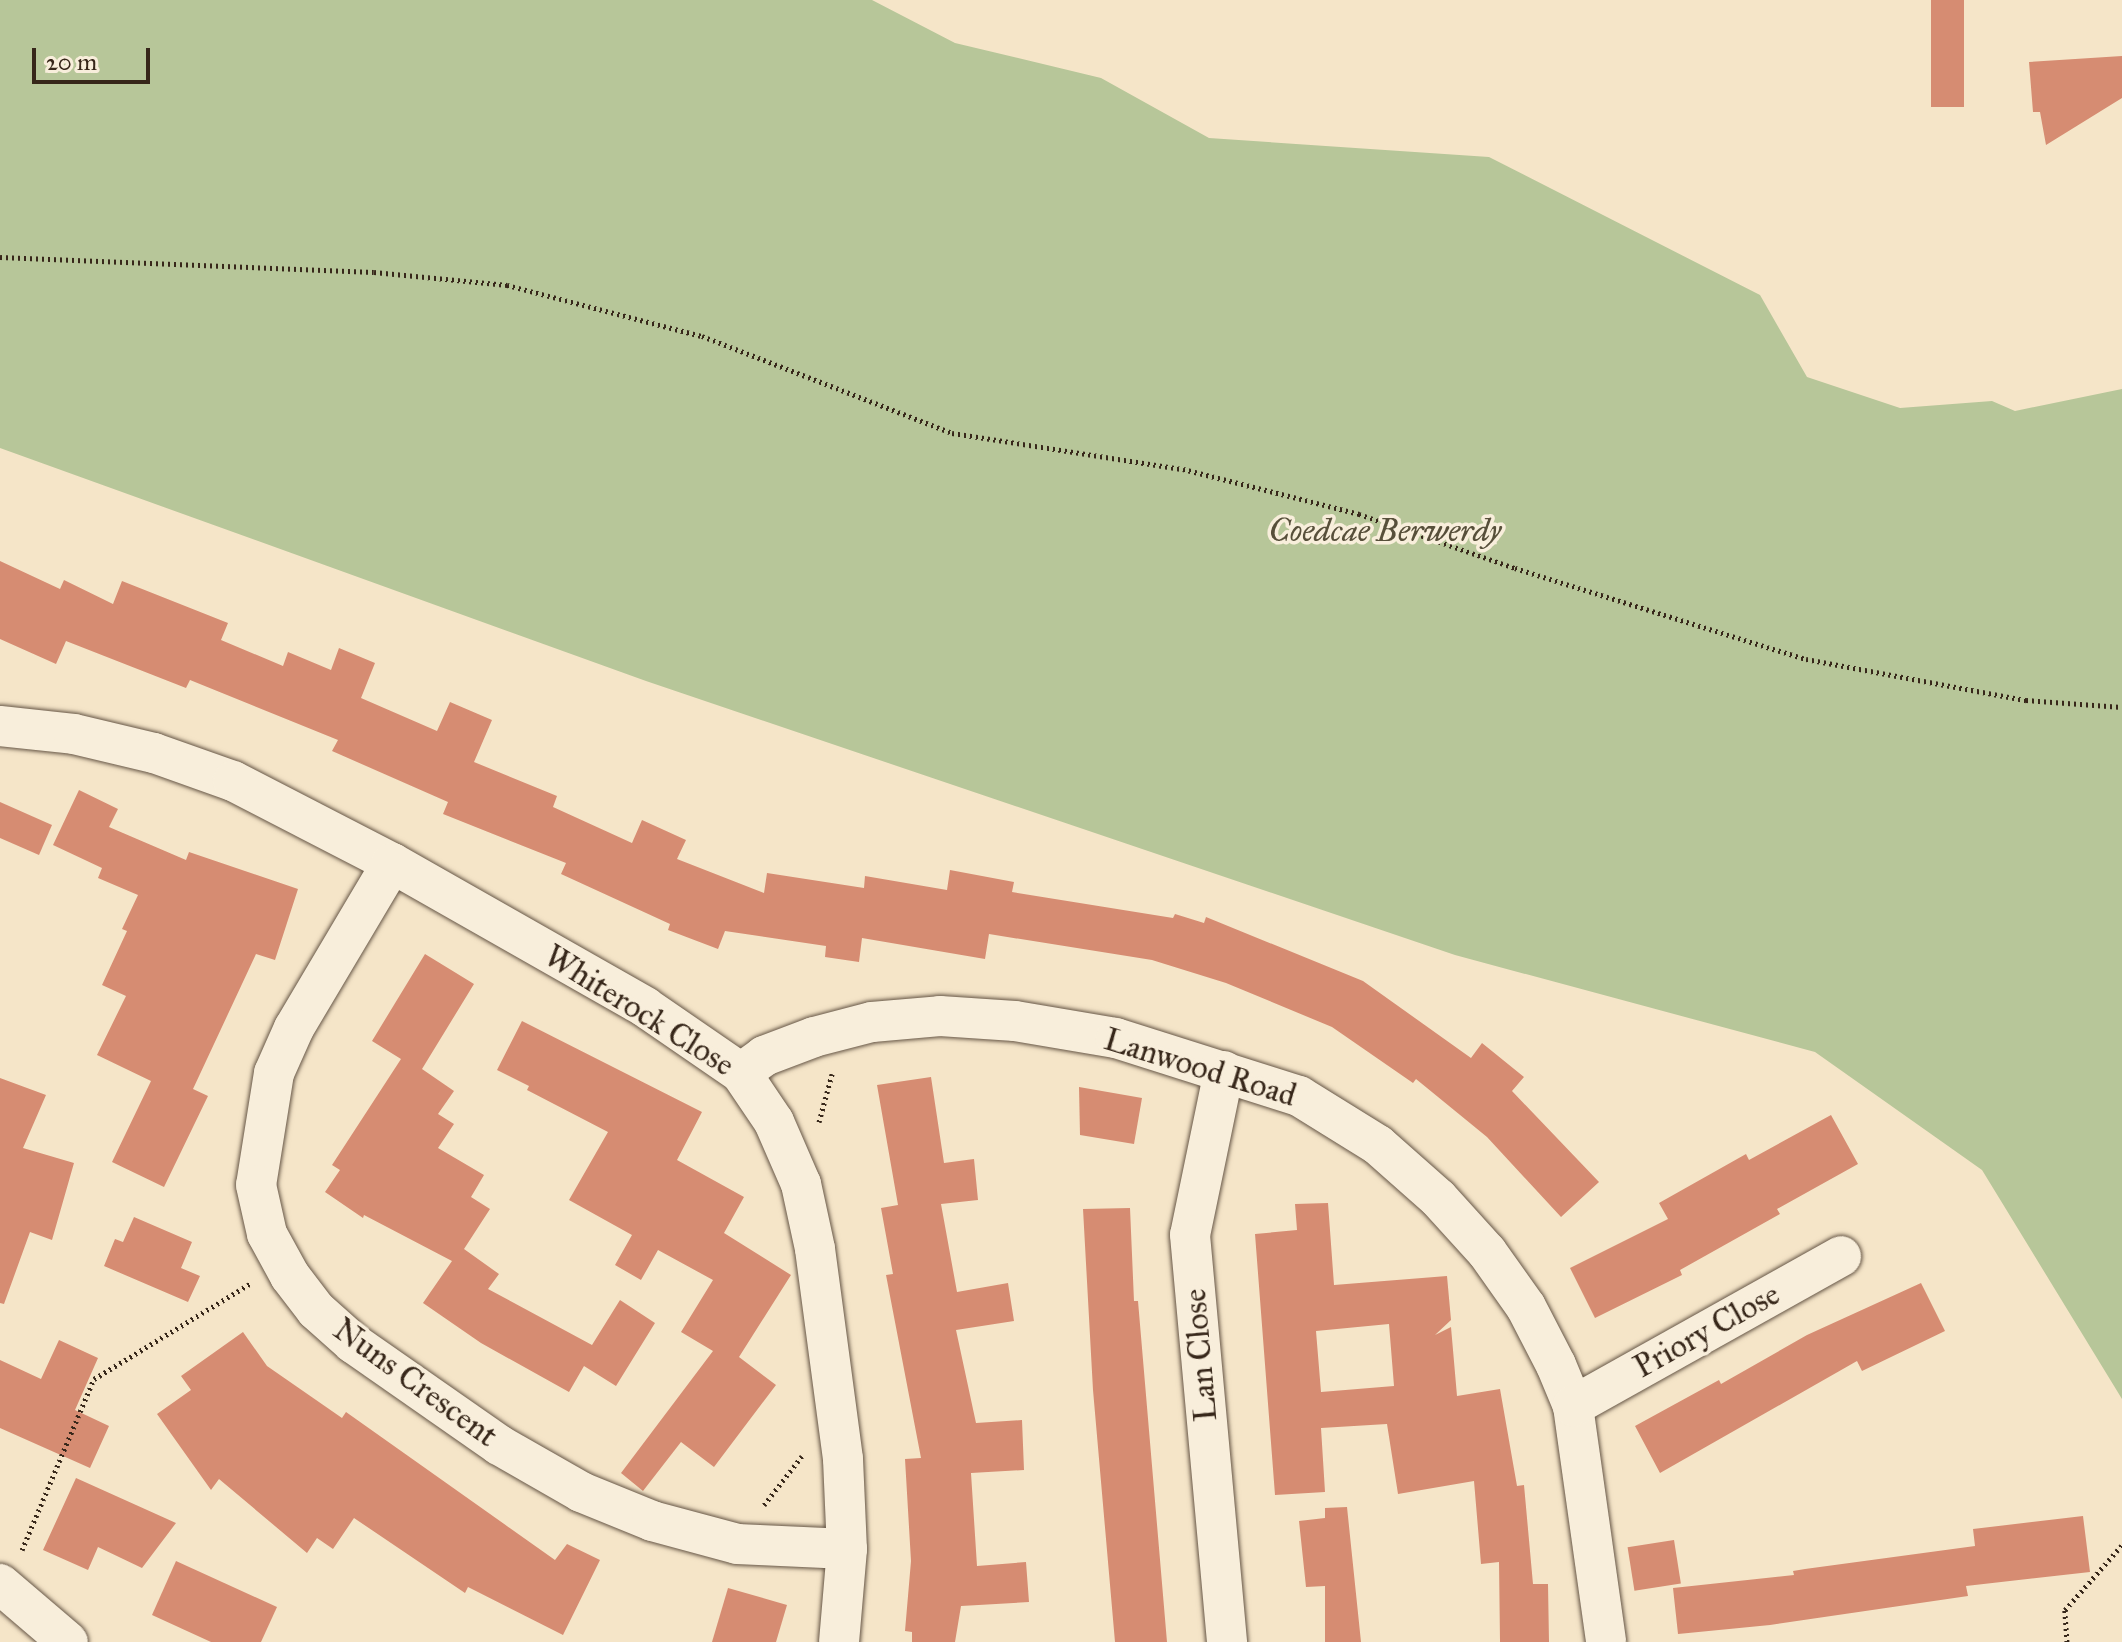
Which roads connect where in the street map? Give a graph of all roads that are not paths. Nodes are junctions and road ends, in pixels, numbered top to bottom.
1 (0, 726) edge
2 (392, 863) junction
3 (1224, 1071) junction
4 (741, 1073) junction
5 (1841, 1256) dead end
6 (1573, 1406) junction
7 (847, 1549) junction
8 (2, 1590) edge
9 (68, 1642) edge
10 (839, 1642) edge
11 (1227, 1642) edge
12 (1606, 1642) edge

1 - 2 street, Whiterock Close
2 - 4 street, Whiterock Close
2 - 7 street, Nuns Crescent
3 - 4 street, Lanwood Road
3 - 6 street, Lanwood Road
3 - 11 street, Lan Close
4 - 7 street, Whiterock Close
5 - 6 street, Priory Close
6 - 12 street, Lanwood Road
7 - 10 street, Whiterock Close
8 - 9 street

